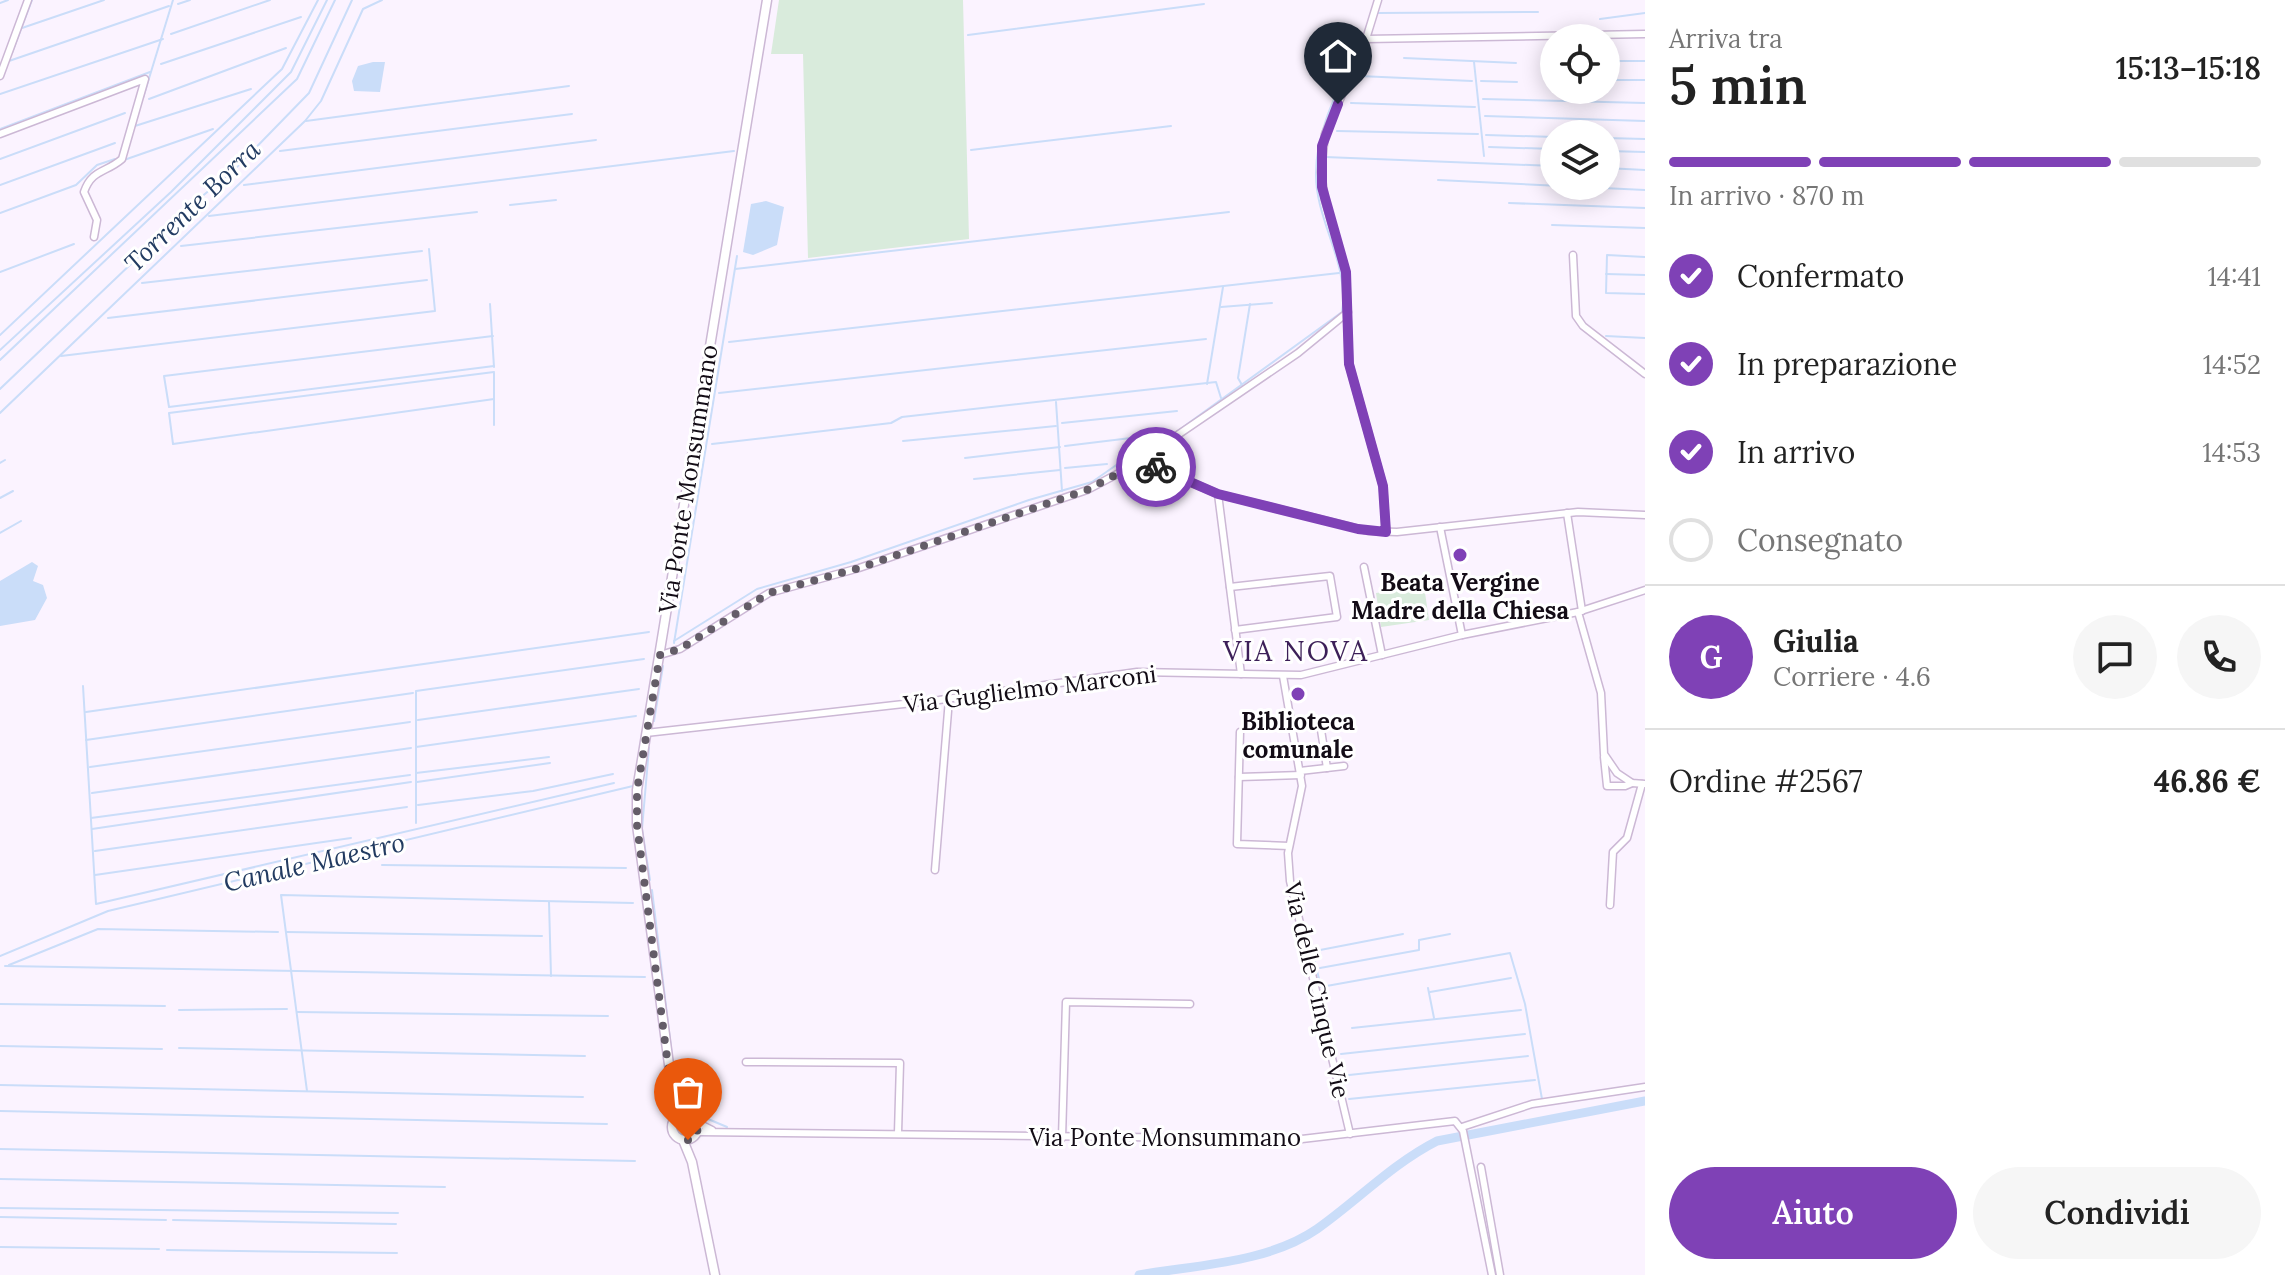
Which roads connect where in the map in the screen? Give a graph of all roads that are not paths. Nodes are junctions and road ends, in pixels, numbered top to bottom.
1 (28, 0) edge
2 (767, 0) edge
3 (1378, 0) edge
4 (1645, 34) edge
5 (1366, 39) junction
6 (0, 76) edge
7 (0, 134) edge
8 (94, 237) dead end
9 (1573, 255) dead end
10 (1348, 312) junction
11 (1645, 374) edge
12 (1143, 464) junction
13 (1218, 494) junction
14 (1567, 513) junction
15 (1645, 515) edge
16 (1440, 527) junction
17 (1386, 532) junction
18 (1364, 567) dead end
19 (1230, 587) junction
20 (1645, 590) edge
21 (1580, 611) junction
22 (1235, 630) junction
23 (1462, 635) junction
24 (660, 655) junction
25 (1382, 655) junction
26 (1241, 674) junction
27 (1283, 676) junction
28 (949, 699) junction
29 (1321, 730) dead end
30 (1240, 732) dead end
31 (646, 733) junction
32 (1604, 754) junction
33 (1344, 766) dead end
34 (1327, 768) junction
35 (1301, 773) junction
36 (1239, 777) junction
37 (1632, 783) junction
38 (1644, 784) edge
39 (1289, 846) junction
40 (935, 870) dead end
41 (1610, 905) dead end
42 (1190, 1004) dead end
43 (746, 1062) dead end
44 (1645, 1087) edge
45 (681, 1115) junction
46 (1347, 1115) junction
47 (1463, 1129) junction
48 (696, 1131) junction
49 (1366, 1132) junction
50 (898, 1133) junction
51 (1350, 1134) junction
52 (1334, 1136) junction
53 (1062, 1138) junction
54 (683, 1140) junction
55 (692, 1162) junction
56 (1481, 1167) dead end
57 (715, 1275) edge
58 (1492, 1275) edge
59 (1500, 1275) edge

1 - 6 street
2 - 24 main road, Via Ponte Monsummano
3 - 5 street
4 - 5 street
5 - 10 street
7 - 8 street
9 - 11 street
10 - 12 street
10 - 17 street
12 - 13 street
12 - 24 street
13 - 17 street
13 - 19 street
14 - 15 street
14 - 16 street
14 - 21 street
16 - 17 street
16 - 23 street
18 - 25 street
19 - 22 street
19 - 22 street
20 - 21 street, Via Guglielmo Marconi
21 - 23 street, Via Guglielmo Marconi
21 - 32 street
22 - 26 street
23 - 25 street, Via Guglielmo Marconi
24 - 31 main road, Via Ponte Monsummano
25 - 27 street, Via Guglielmo Marconi
26 - 27 street, Via Guglielmo Marconi
26 - 28 street, Via Guglielmo Marconi
27 - 35 street, Via delle Cinque Vie
28 - 31 street, Via Guglielmo Marconi
28 - 40 street
29 - 34 street
30 - 36 street
31 - 45 main road, Via Ponte Monsummano
32 - 37 street
32 - 37 street
33 - 34 street
34 - 35 street
35 - 36 street
35 - 39 street, Via delle Cinque Vie
36 - 39 street
37 - 38 street
38 - 41 street
39 - 46 street, Via delle Cinque Vie
42 - 53 street
43 - 50 street
44 - 47 street
45 - 48 main road
45 - 54 main road
46 - 49 street, Via delle Cinque Vie
46 - 51 street, Via delle Cinque Vie
46 - 52 street, Via delle Cinque Vie
47 - 49 street, Via Ponte Monsummano
47 - 58 street
48 - 50 street, Via Ponte Monsummano
48 - 54 main road
48 - 55 main road
49 - 51 street, Via Ponte Monsummano
50 - 53 street, Via Ponte Monsummano
51 - 52 street, Via Ponte Monsummano
52 - 53 street, Via Ponte Monsummano
54 - 55 main road
55 - 57 main road
56 - 59 street

